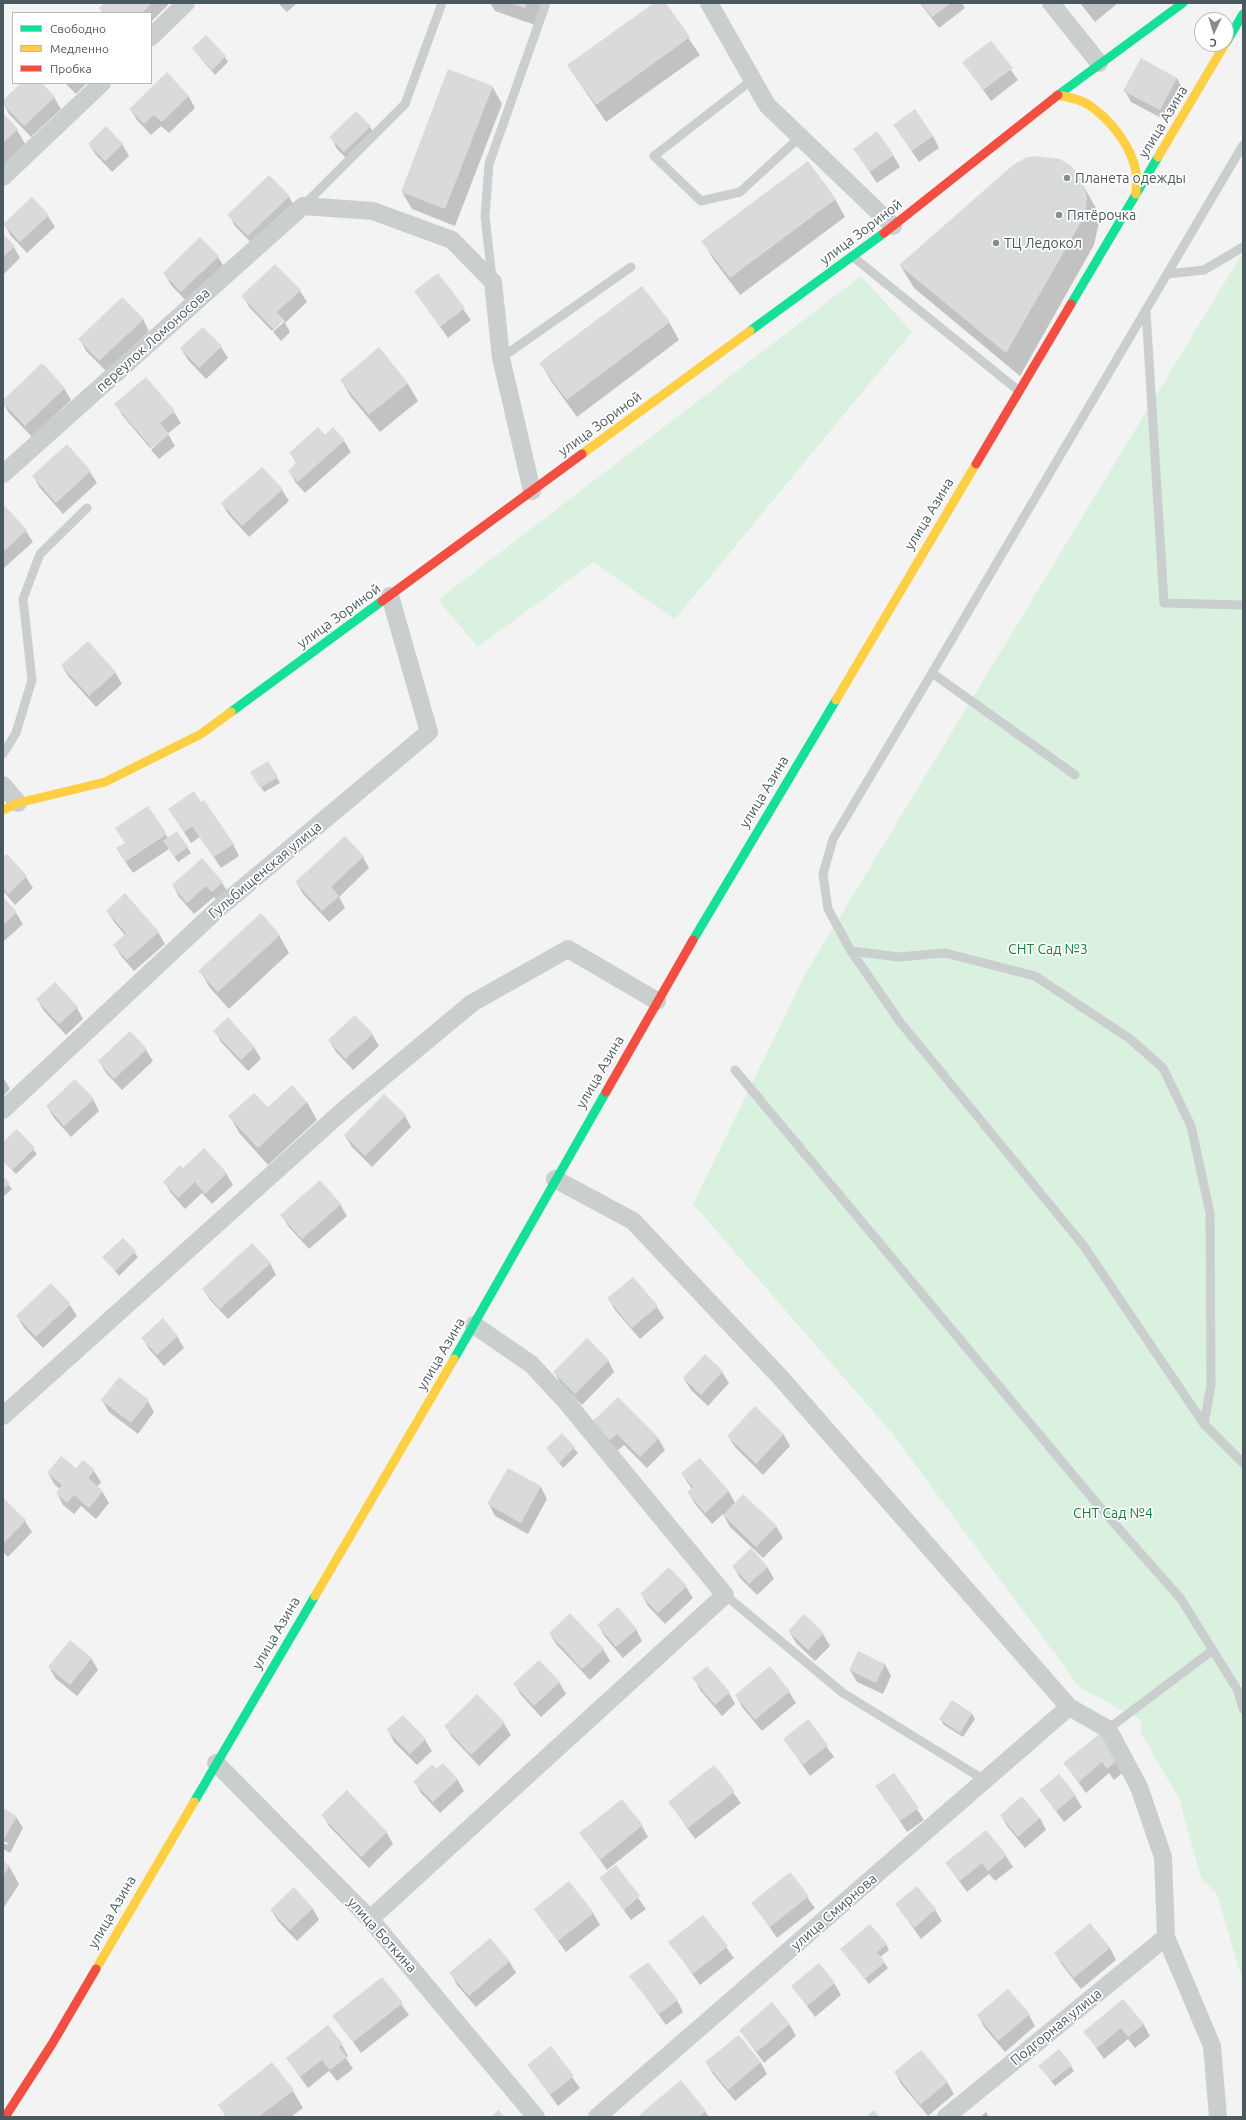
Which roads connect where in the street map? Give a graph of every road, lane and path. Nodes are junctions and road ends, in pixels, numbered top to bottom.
1 (186, 3) edge
2 (442, 3) edge
3 (546, 3) edge
4 (709, 3) edge
5 (1051, 3) edge
6 (1183, 3) edge
7 (1243, 14) edge
8 (1234, 29) edge
9 (152, 36) edge
10 (1221, 52) edge
11 (1099, 63) junction
12 (752, 80) junction
13 (101, 84) edge
14 (1057, 95) junction
15 (800, 137) junction
16 (1243, 145) edge
17 (3, 177) edge
18 (1136, 194) junction
19 (303, 206) junction
20 (893, 226) junction
21 (1243, 247) edge
22 (852, 256) junction
23 (631, 267) dead end
24 (1167, 274) junction
25 (493, 282) junction
26 (1146, 311) junction
27 (501, 358) junction
28 (1019, 391) junction
29 (3, 474) edge
30 (532, 491) junction
31 (87, 508) dead end
32 (390, 596) junction
33 (1243, 605) edge
34 (932, 674) junction
35 (3, 754) edge
36 (1075, 775) dead end
37 (3, 786) edge
38 (10, 807) edge
39 (850, 951) junction
40 (657, 1001) junction
41 (735, 1070) dead end
42 (3, 1110) edge
43 (555, 1179) junction
44 (474, 1325) junction
45 (3, 1416) edge
46 (1204, 1424) junction
47 (1243, 1463) edge
48 (725, 1595) junction
49 (1213, 1650) junction
50 (1069, 1707) junction
51 (1243, 1710) edge
52 (1108, 1729) junction
53 (216, 1763) junction
54 (986, 1781) junction
55 (370, 1919) junction
56 (1166, 1937) junction
57 (5, 2117) edge
58 (536, 2117) edge
59 (597, 2117) edge
60 (946, 2117) edge
61 (1218, 2117) edge

1 - 9 street
2 - 19 lane
3 - 25 lane
4 - 12 street
5 - 11 street
6 - 11 main road, улица Зориной
7 - 8 main road, улица Азина
10 - 18 main road, улица Азина
11 - 14 main road, улица Зориной
12 - 15 street
12 - 15 lane
13 - 17 street
14 - 18 main road
14 - 20 main road, улица Зориной
15 - 20 street
16 - 24 lane
18 - 28 main road, улица Азина
19 - 25 street
19 - 29 street, переулок Ломоносова
20 - 22 main road, улица Зориной
21 - 24 lane
22 - 28 lane
22 - 30 main road, улица Зориной
23 - 27 lane
24 - 26 lane
25 - 27 street
26 - 33 lane
26 - 34 lane
27 - 30 street
28 - 40 main road, улица Азина
30 - 32 main road, улица Зориной
31 - 35 lane
32 - 38 main road, улица Зориной
32 - 42 street, Гульбищенская улица
34 - 36 lane
34 - 39 lane
37 - 38 street
39 - 46 lane
39 - 46 lane
40 - 43 main road, улица Азина
40 - 45 street
41 - 49 lane
43 - 44 main road, улица Азина
43 - 50 street
44 - 48 street
44 - 53 main road, улица Азина
46 - 47 lane
48 - 54 lane
48 - 55 street
49 - 51 lane
49 - 52 lane
50 - 52 street
50 - 54 street, улица Смирнова
52 - 56 street
53 - 55 street, улица Боткина
53 - 57 main road, улица Азина
54 - 59 street, улица Смирнова
55 - 58 street, улица Боткина
56 - 60 street, Подгорная улица
56 - 61 street

